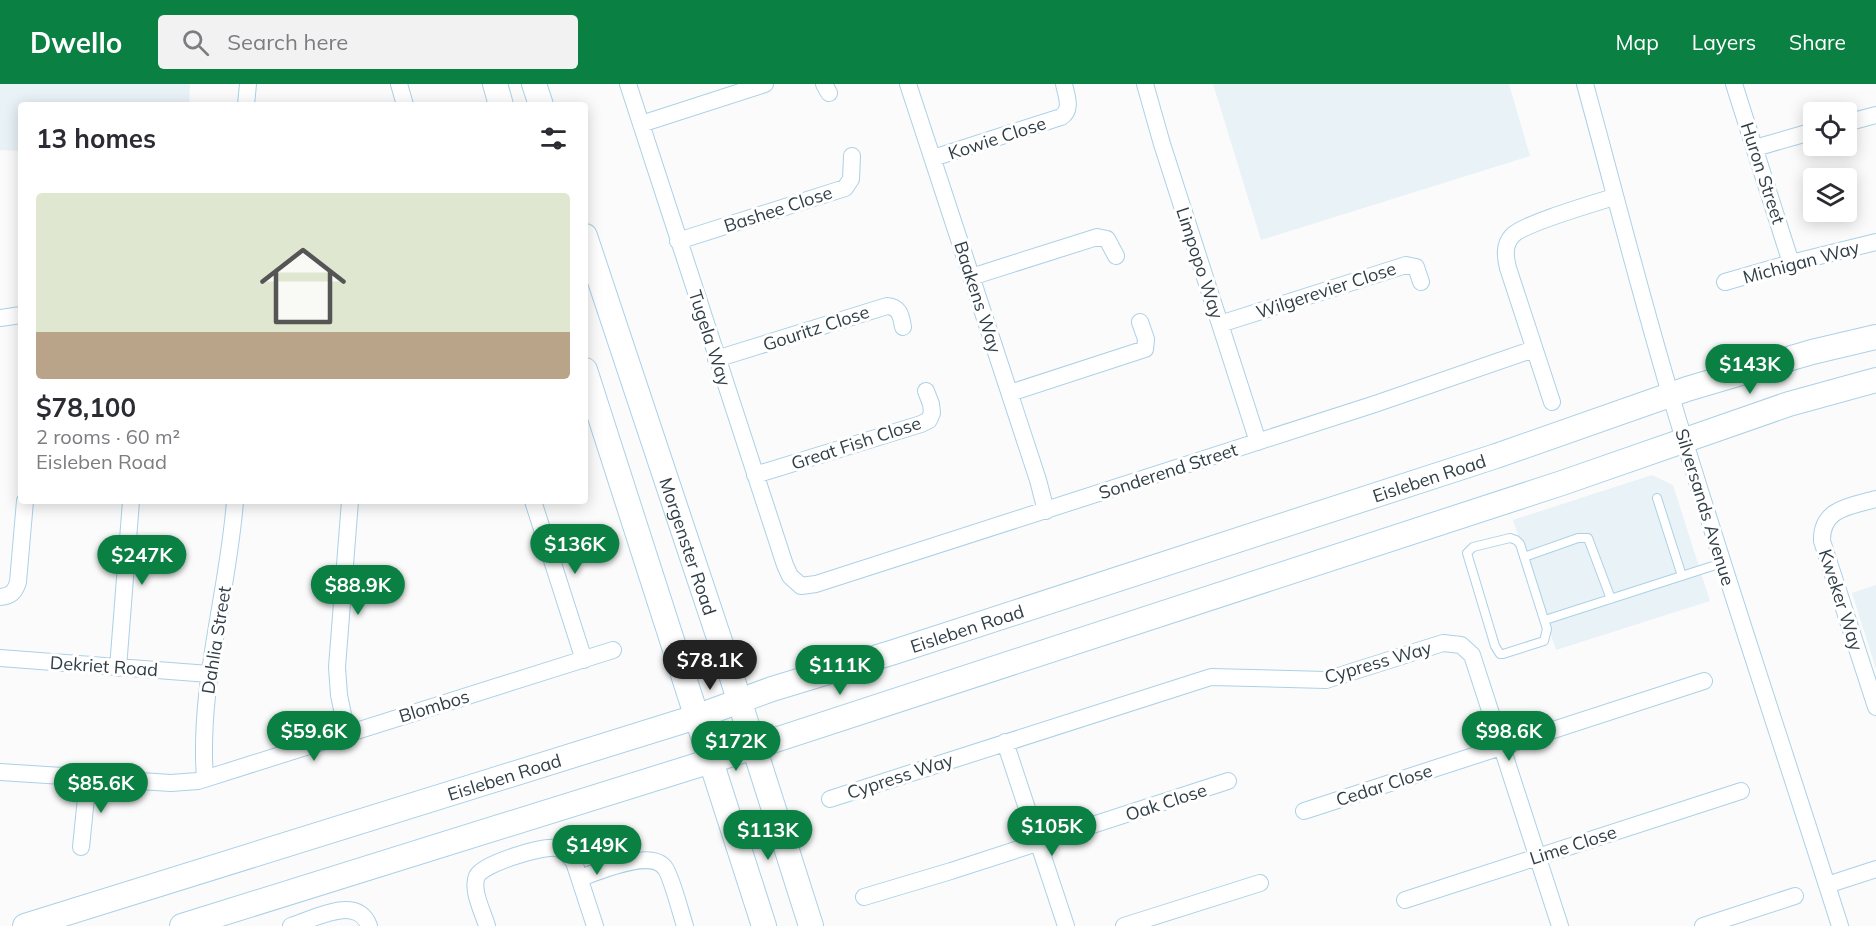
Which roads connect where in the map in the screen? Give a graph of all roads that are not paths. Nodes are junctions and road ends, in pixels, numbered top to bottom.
1 (248, 84) edge
2 (399, 84) edge
3 (495, 84) edge
4 (534, 84) edge
5 (628, 84) edge
6 (765, 84) edge
7 (909, 84) edge
8 (1064, 84) edge
9 (1144, 84) edge
10 (1586, 84) edge
11 (1734, 84) edge
12 (246, 102) edge
13 (404, 102) edge
14 (500, 102) edge
15 (540, 102) edge
16 (1876, 115) edge
17 (1857, 120) edge
18 (640, 124) junction
19 (1803, 134) edge
20 (1755, 148) junction
21 (852, 156) dead end
22 (933, 158) junction
23 (1614, 197) junction
24 (678, 241) junction
25 (1876, 242) edge
26 (588, 245) edge
27 (1116, 256) dead end
28 (1791, 263) junction
29 (971, 277) junction
30 (1421, 282) dead end
31 (1725, 282) dead end
32 (18, 315) edge
33 (0, 318) edge
34 (1140, 322) dead end
35 (1220, 324) junction
36 (903, 327) dead end
37 (1876, 337) edge
38 (1534, 349) junction
39 (716, 359) junction
40 (588, 379) edge
41 (1876, 380) edge
42 (926, 391) dead end
43 (1010, 393) junction
44 (1670, 394) junction
45 (1552, 402) dead end
46 (1684, 439) junction
47 (1258, 442) junction
48 (755, 475) junction
49 (1657, 498) dead end
50 (1876, 499) edge
51 (25, 504) edge
52 (131, 504) edge
53 (235, 504) edge
54 (350, 504) edge
55 (533, 504) edge
56 (1046, 511) junction
57 (1524, 557) junction
58 (1722, 563) junction
59 (1683, 576) junction
60 (801, 586) joint
61 (0, 597) edge
62 (1611, 599) junction
63 (1545, 620) junction
64 (614, 650) dead end
65 (0, 658) edge
66 (584, 660) junction
67 (118, 668) junction
68 (209, 674) junction
69 (1704, 681) dead end
70 (740, 702) junction
71 (1876, 707) edge
72 (696, 717) junction
73 (347, 734) junction
74 (1005, 742) junction
75 (1502, 746) junction
76 (754, 747) junction
77 (711, 762) junction
78 (0, 772) edge
79 (88, 778) junction
80 (205, 779) junction
81 (1228, 781) dead end
82 (1741, 791) dead end
83 (830, 799) dead end
84 (1304, 811) dead end
85 (1039, 843) junction
86 (81, 847) dead end
87 (1538, 857) junction
88 (1876, 869) edge
89 (580, 878) junction
90 (1260, 883) dead end
91 (1827, 885) junction
92 (1795, 896) dead end
93 (864, 897) dead end
94 (1405, 900) dead end
95 (24, 926) edge
96 (182, 926) edge
97 (291, 926) edge
98 (369, 926) edge
99 (487, 926) edge
100 (595, 926) edge
101 (685, 926) edge
102 (765, 926) edge
103 (811, 926) edge
104 (1066, 926) edge
105 (1124, 926) edge
106 (1560, 926) edge
107 (1703, 926) edge
108 (1840, 926) edge

1 - 12 street
2 - 13 street
3 - 14 main road
4 - 15 main road
5 - 18 street, Tugela Way
6 - 18 street
7 - 22 street, Baakens Way
8 - 22 street, Kowie Close
9 - 35 street, Limpopo Way
10 - 23 street, Silversands Avenue
11 - 20 street, Huron Street
16 - 17 street
18 - 24 street, Tugela Way
19 - 20 street
20 - 28 street, Huron Street
21 - 24 street, Bashee Close
22 - 29 street, Baakens Way
23 - 38 street
23 - 44 street, Silversands Avenue
24 - 39 street, Tugela Way
25 - 28 street, Michigan Way
26 - 70 main road, Morgenster Road
27 - 29 street
28 - 31 street, Michigan Way
29 - 43 street, Baakens Way
30 - 35 street, Wilgerevier Close
32 - 33 street
34 - 43 street
35 - 47 street, Limpopo Way
36 - 39 street, Gouritz Close
37 - 44 main road, Eisleben Road
38 - 45 street
38 - 47 street, Sonderend Street
39 - 48 street, Tugela Way
40 - 72 main road
41 - 46 main road
42 - 48 street, Great Fish Close
43 - 56 street, Baakens Way
44 - 46 street, Silversands Avenue
44 - 70 main road, Eisleben Road
46 - 58 street, Silversands Avenue
46 - 76 main road
47 - 56 street, Sonderend Street
48 - 60 street, Tugela Way
49 - 59 lane
50 - 71 street, Kweker Way
51 - 61 street
52 - 67 street
53 - 68 street, Dahlia Street
54 - 73 street
55 - 66 street
56 - 60 street, Sonderend Street
57 - 62 lane
57 - 63 lane
57 - 63 lane
58 - 59 lane
58 - 91 street, Silversands Avenue
59 - 62 lane
62 - 63 lane
64 - 66 street, Blombos
65 - 67 street, Dekriet Road
66 - 73 street, Blombos
67 - 68 street, Dekriet Road
68 - 80 street, Dahlia Street
69 - 75 street, Cedar Close
70 - 72 main road, Eisleben Road
70 - 76 main road, Morgenster Road
72 - 77 main road
72 - 95 main road, Eisleben Road
73 - 80 street, Blombos
74 - 75 street, Cypress Way
74 - 83 street, Cypress Way
74 - 85 street
75 - 84 street, Cedar Close
75 - 87 street, Cypress Way
76 - 77 main road
76 - 103 main road, Morgenster Road
77 - 96 main road
77 - 102 main road
78 - 79 street, Blombos
79 - 80 street, Blombos
79 - 86 street
81 - 85 street, Oak Close
82 - 87 street, Lime Close
85 - 93 street, Oak Close
85 - 104 street
87 - 94 street, Lime Close
87 - 106 street, Cypress Way
88 - 91 street
89 - 99 street
89 - 100 street
89 - 101 street
90 - 105 street
91 - 108 street, Silversands Avenue
92 - 107 street
97 - 98 street

